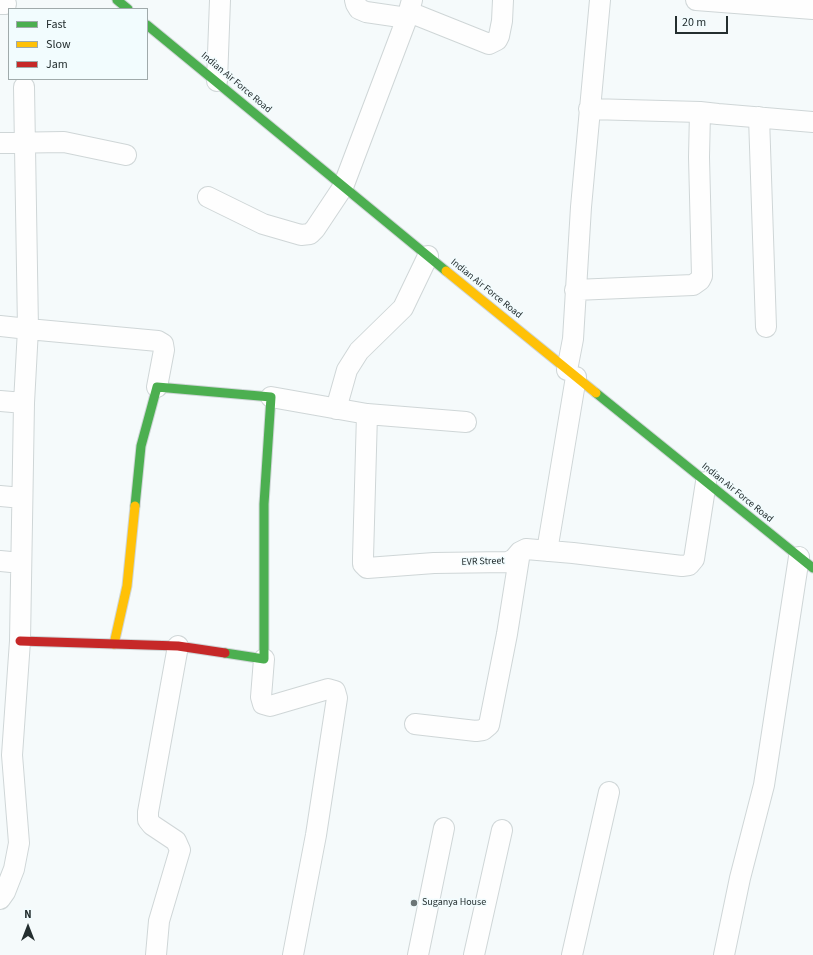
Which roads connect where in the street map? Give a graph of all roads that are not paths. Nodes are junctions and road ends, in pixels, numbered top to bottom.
1 (116, 0) edge
2 (220, 0) edge
3 (355, 0) edge
4 (503, 0) edge
5 (600, 0) edge
6 (696, 0) edge
7 (127, 8) edge
8 (813, 9) edge
9 (409, 10) edge
10 (148, 26) edge
11 (217, 81) junction
12 (24, 87) dead end
13 (590, 109) junction
14 (700, 112) junction
15 (759, 118) junction
16 (813, 122) edge
17 (0, 143) edge
18 (25, 144) junction
19 (126, 155) dead end
20 (344, 187) junction
21 (208, 197) dead end
22 (428, 256) junction
23 (576, 290) junction
24 (0, 326) edge
25 (766, 327) dead end
26 (28, 329) junction
27 (572, 374) junction
28 (157, 388) junction
29 (271, 397) junction
30 (0, 400) edge
31 (24, 403) junction
32 (336, 409) junction
33 (367, 414) junction
34 (466, 422) dead end
35 (706, 482) junction
36 (0, 496) edge
37 (22, 498) junction
38 (546, 551) junction
39 (520, 552) junction
40 (0, 561) edge
41 (806, 562) edge
42 (21, 563) junction
43 (20, 641) junction
44 (114, 644) junction
45 (178, 646) junction
46 (264, 659) junction
47 (9, 666) edge
48 (414, 724) dead end
49 (6, 763) edge
50 (609, 792) dead end
51 (444, 828) dead end
52 (502, 830) dead end
53 (6, 875) edge
54 (0, 899) edge
55 (156, 955) edge
56 (293, 955) edge
57 (418, 955) edge
58 (474, 955) edge
59 (572, 955) edge
60 (724, 955) edge

1 - 7 street
2 - 11 street
3 - 9 street
4 - 9 street
5 - 13 street
6 - 8 street
9 - 20 street
10 - 11 street, Indian Air Force Road
11 - 20 street, Indian Air Force Road
12 - 18 street
13 - 14 street
13 - 23 street
14 - 15 street
14 - 23 street
15 - 16 street
15 - 25 street
17 - 18 street
18 - 19 street
18 - 26 street
20 - 21 street
20 - 22 street, Indian Air Force Road
22 - 27 street, Indian Air Force Road
22 - 32 street
23 - 27 street
24 - 26 street
26 - 28 street
26 - 31 street
27 - 35 street, Indian Air Force Road
27 - 38 street
28 - 29 street
28 - 44 street
29 - 32 street
29 - 46 street
30 - 31 street
31 - 37 street
32 - 33 street
33 - 34 street
33 - 39 street, EVR Street
35 - 38 street, EVR Street
35 - 41 street, Indian Air Force Road
36 - 37 street
37 - 42 street
38 - 39 street, EVR Street
39 - 48 street
40 - 42 street
41 - 60 street
42 - 43 street
43 - 44 street
43 - 47 street
44 - 45 street
45 - 46 street
45 - 55 street
46 - 56 street
47 - 49 street
49 - 53 street
50 - 59 street
51 - 57 street
52 - 58 street
53 - 54 street

